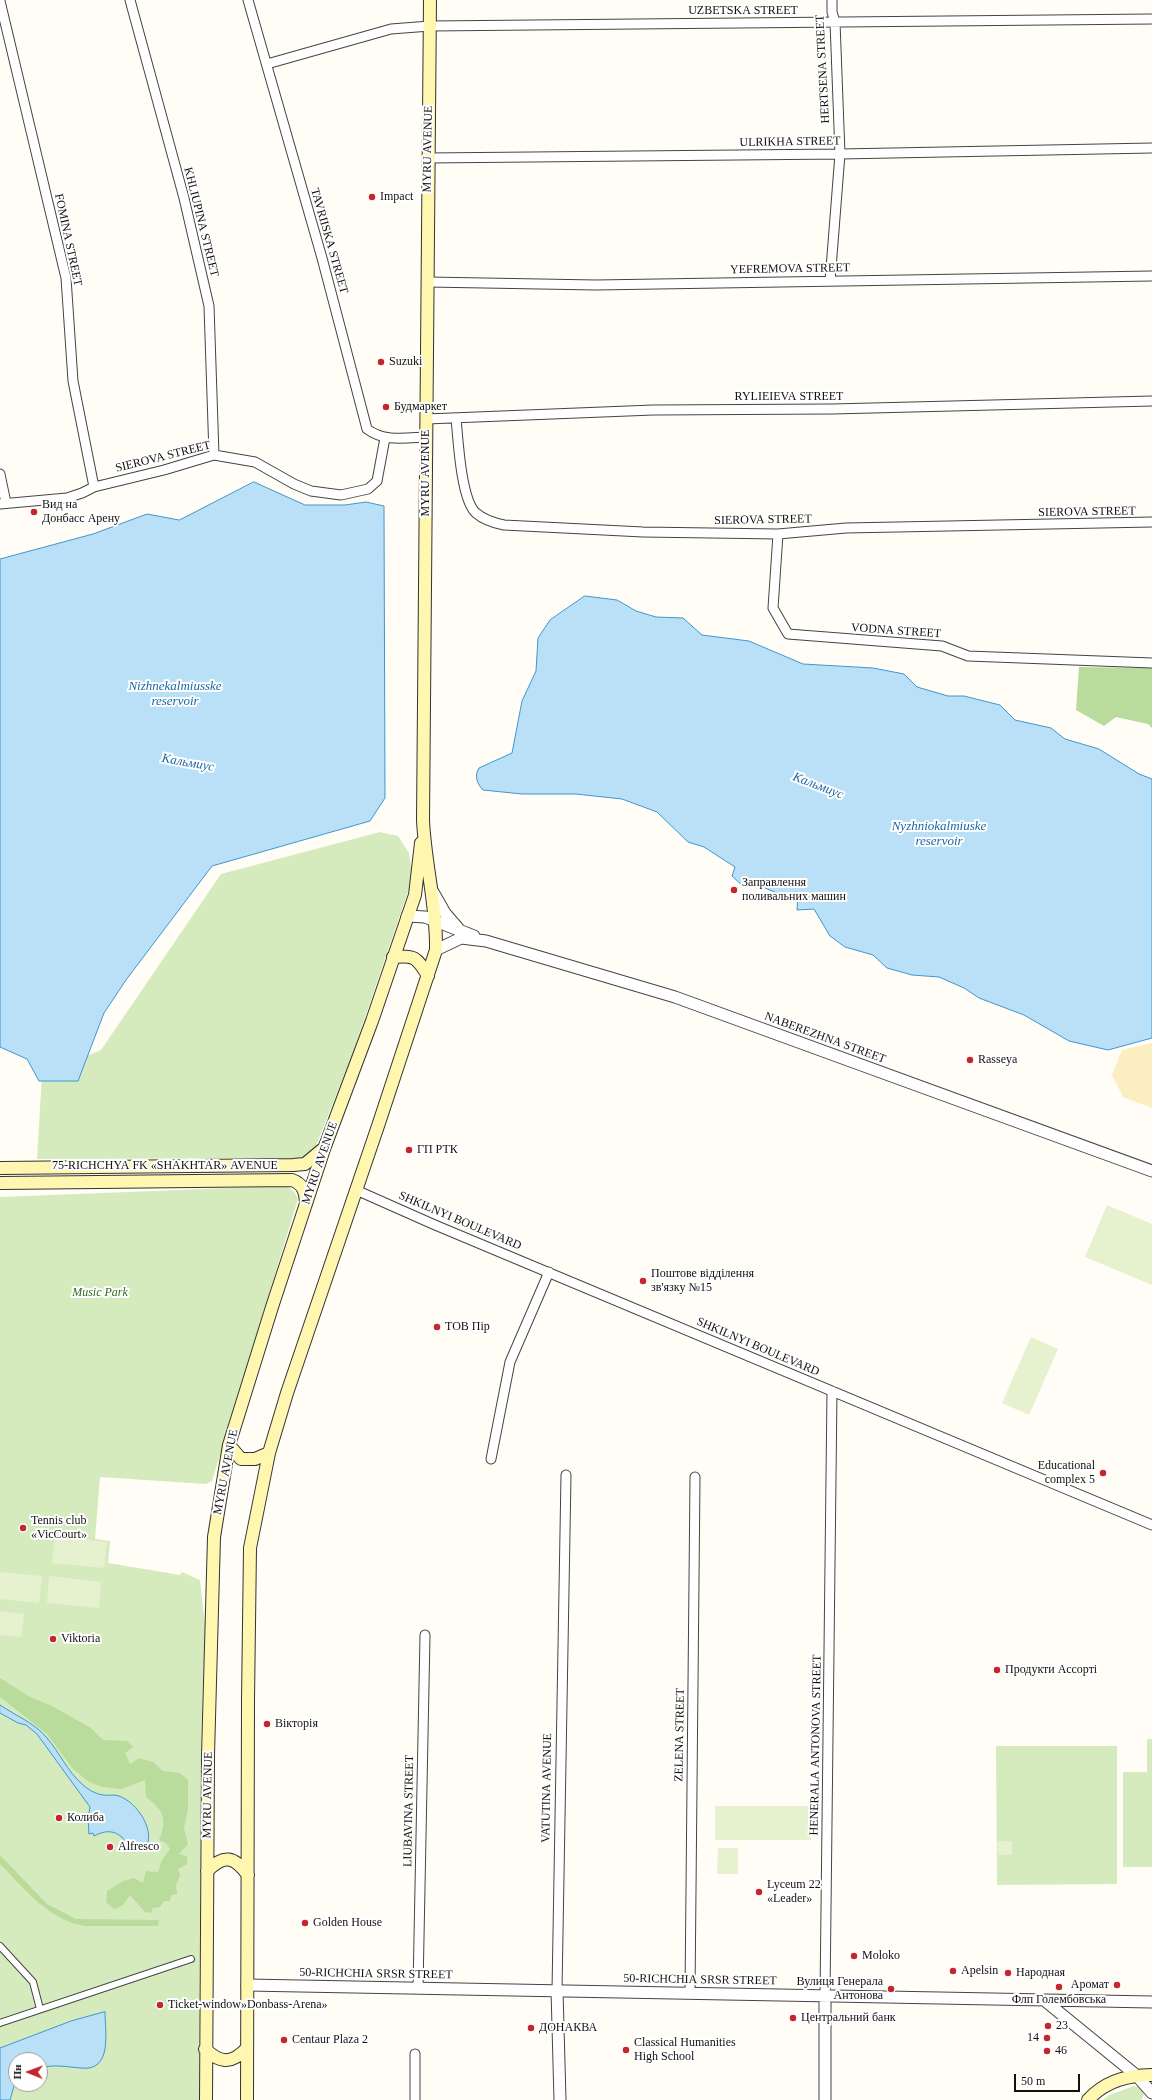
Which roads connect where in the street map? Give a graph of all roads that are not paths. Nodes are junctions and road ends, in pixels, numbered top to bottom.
1 (130, 0) edge
2 (248, 0) edge
3 (430, 0) edge
4 (832, 0) edge
5 (0, 1) edge
6 (1152, 19) edge
7 (835, 22) junction
8 (430, 26) junction
9 (266, 64) junction
10 (1152, 148) edge
11 (840, 154) junction
12 (428, 158) junction
13 (1152, 276) edge
14 (830, 281) junction
15 (428, 282) junction
16 (1152, 401) edge
17 (456, 418) junction
18 (426, 419) junction
19 (426, 437) junction
20 (385, 438) junction
21 (214, 455) junction
22 (0, 474) edge
23 (94, 487) junction
24 (3, 504) edge
25 (1152, 522) edge
26 (778, 534) junction
27 (1152, 663) edge
28 (423, 823) junction
29 (433, 892) junction
30 (407, 916) junction
31 (435, 920) junction
32 (460, 930) junction
33 (486, 941) junction
34 (436, 950) junction
35 (393, 957) junction
36 (428, 976) junction
37 (324, 1149) junction
38 (0, 1168) edge
39 (1152, 1171) edge
40 (0, 1183) edge
41 (356, 1190) junction
42 (306, 1203) junction
43 (549, 1272) junction
44 (832, 1391) junction
45 (229, 1445) junction
46 (268, 1453) junction
47 (491, 1459) dead end
48 (566, 1475) dead end
49 (695, 1476) dead end
50 (1152, 1526) edge
51 (425, 1635) dead end
52 (207, 1871) junction
53 (248, 1874) junction
54 (0, 1946) edge
55 (191, 1959) dead end
56 (247, 1985) junction
57 (418, 1988) junction
58 (557, 1990) junction
59 (690, 1993) junction
60 (825, 1995) junction
61 (1044, 2000) junction
62 (1152, 2002) edge
63 (40, 2009) junction
64 (0, 2023) edge
65 (247, 2048) junction
66 (206, 2049) junction
67 (415, 2054) dead end
68 (1136, 2075) junction
69 (1152, 2075) edge
70 (1152, 2093) edge
71 (206, 2100) edge
72 (247, 2100) edge
73 (415, 2100) edge
74 (560, 2100) edge
75 (825, 2100) edge
76 (1088, 2100) edge

1 - 21 street, KHLIUPINA STREET
2 - 9 street, TAVRIISKA STREET
3 - 8 main road, MYRU AVENUE
4 - 7 street, HERTSENA STREET
5 - 23 street, FOMINA STREET
6 - 7 street, UZBETSKA STREET
7 - 8 street, UZBETSKA STREET
7 - 11 street, HERTSENA STREET
8 - 9 street, UZBETSKA STREET
8 - 12 main road, MYRU AVENUE
9 - 20 street, TAVRIISKA STREET
10 - 11 street, ULRIKHA STREET
11 - 12 street, ULRIKHA STREET
11 - 14 street, HERTSENA STREET
12 - 15 main road, MYRU AVENUE
13 - 14 street, YEFREMOVA STREET
14 - 15 street, YEFREMOVA STREET
15 - 18 main road, MYRU AVENUE
16 - 17 street, RYLIEIEVA STREET
17 - 18 street, RYLIEIEVA STREET
17 - 26 street, SIEROVA STREET
18 - 19 main road, MYRU AVENUE
19 - 20 street, TAVRIISKA STREET
19 - 28 main road, MYRU AVENUE
20 - 21 street, SIEROVA STREET
21 - 23 street, SIEROVA STREET
22 - 24 street
23 - 24 street, SIEROVA STREET
25 - 26 street, SIEROVA STREET
26 - 27 street, VODNA STREET
28 - 29 main road, MYRU AVENUE
28 - 30 main road, MYRU AVENUE
29 - 31 main road, MYRU AVENUE
29 - 32 street
30 - 31 street
30 - 35 main road, MYRU AVENUE
31 - 32 street
31 - 34 main road, MYRU AVENUE
32 - 33 street
33 - 34 street
33 - 39 street, NABEREZHNA STREET
34 - 36 main road, MYRU AVENUE
35 - 36 main road
35 - 37 main road, MYRU AVENUE
36 - 41 main road, MYRU AVENUE
37 - 38 main road, 75-RICHCHYA FK «SHAKHTAR» AVENUE
37 - 42 main road, MYRU AVENUE
40 - 42 main road, 75-RICHCHYA FK «SHAKHTAR» AVENUE
41 - 43 street, SHKILNYI BOULEVARD
41 - 46 main road, MYRU AVENUE
42 - 45 main road, MYRU AVENUE
43 - 44 street, SHKILNYI BOULEVARD
43 - 47 street
44 - 50 street, SHKILNYI BOULEVARD
44 - 60 street, HENERALA ANTONOVA STREET
45 - 46 main road
45 - 52 main road, MYRU AVENUE
46 - 53 main road, MYRU AVENUE
48 - 58 street, VATUTINA AVENUE
49 - 59 street, ZELENA STREET
51 - 57 street, LIUBAVINA STREET
52 - 53 main road
52 - 66 main road, MYRU AVENUE
53 - 56 main road, MYRU AVENUE
54 - 63 street
55 - 63 street
56 - 57 street, 50-RICHCHIA SRSR STREET
56 - 65 main road, MYRU AVENUE
57 - 58 street, 50-RICHCHIA SRSR STREET
58 - 59 street, 50-RICHCHIA SRSR STREET
58 - 74 street, VATUTINA AVENUE
59 - 60 street, 50-RICHCHIA SRSR STREET
60 - 61 street, 50-RICHCHIA SRSR STREET
60 - 75 street, HENERALA ANTONOVA STREET
61 - 62 street, 50-RICHCHIA SRSR STREET
61 - 68 street
63 - 64 street
65 - 66 main road
65 - 72 main road, MYRU AVENUE
66 - 71 main road, MYRU AVENUE
67 - 73 street
68 - 69 main road
68 - 70 street
68 - 76 main road

